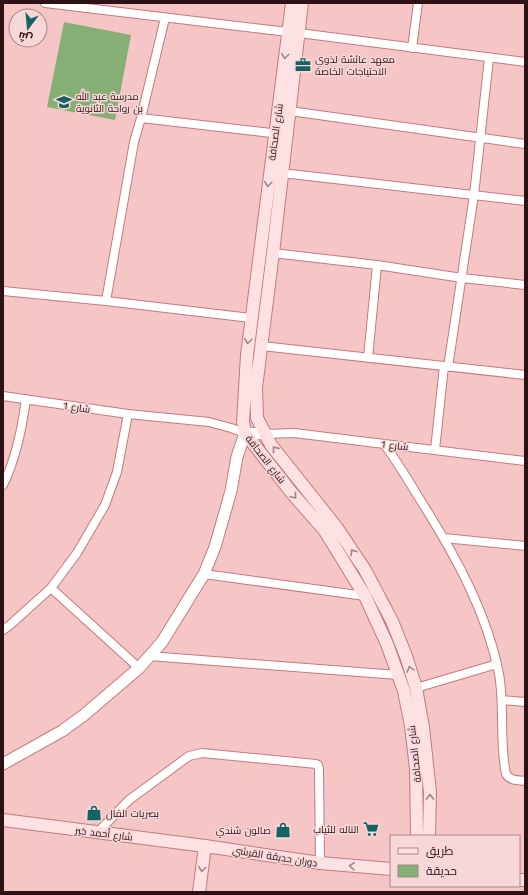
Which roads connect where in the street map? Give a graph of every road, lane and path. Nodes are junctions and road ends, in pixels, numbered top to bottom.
1 (44, 3) edge
2 (292, 3) edge
3 (302, 3) edge
4 (418, 3) edge
5 (165, 18) junction
6 (293, 33) junction
7 (412, 48) junction
8 (489, 58) junction
9 (525, 62) edge
10 (290, 111) junction
11 (141, 118) junction
12 (281, 134) junction
13 (480, 138) junction
14 (525, 144) edge
15 (282, 174) junction
16 (474, 195) junction
17 (525, 201) edge
18 (273, 253) junction
19 (377, 265) junction
20 (462, 278) junction
21 (525, 285) edge
22 (3, 291) edge
23 (106, 301) junction
24 (251, 318) junction
25 (262, 346) junction
26 (368, 358) junction
27 (446, 366) junction
28 (525, 375) edge
29 (3, 396) edge
30 (26, 400) junction
31 (128, 414) junction
32 (245, 433) junction
33 (265, 434) junction
34 (384, 444) junction
35 (435, 450) junction
36 (525, 461) edge
37 (3, 485) edge
38 (444, 538) junction
39 (525, 546) edge
40 (204, 574) junction
41 (51, 588) junction
42 (365, 596) junction
43 (3, 630) edge
44 (150, 656) junction
45 (497, 664) junction
46 (139, 668) junction
47 (398, 675) junction
48 (416, 688) junction
49 (502, 700) junction
50 (525, 702) edge
51 (3, 764) edge
52 (525, 781) edge
53 (3, 820) edge
54 (98, 832) junction
55 (417, 835) edge
56 (429, 835) edge
57 (205, 846) junction
58 (320, 863) junction
59 (390, 869) edge
60 (199, 892) edge

1 - 5 street
2 - 6 main road, شارع الصحافة
3 - 6 main road, شارع الصحافة
4 - 7 street
5 - 6 street
5 - 11 street
6 - 7 street
6 - 10 main road, شارع الصحافة
6 -> 12 main road, شارع الصحافة
7 - 8 street
8 - 9 street
8 - 13 street
10 - 12 main road, شارع الصحافة
10 - 13 street
11 - 12 street
11 - 23 street
12 - 15 main road, شارع الصحافة
12 -> 24 main road, شارع الصحافة
13 - 14 street
13 - 16 street
15 - 16 street
15 - 18 main road, شارع الصحافة
16 - 17 street
16 - 20 street
18 - 19 street
18 - 25 main road, شارع الصحافة
19 - 20 street
19 - 26 street
20 - 21 street
20 - 27 street
22 - 23 street
23 - 24 street
24 -> 32 main road, شارع الصحافة
25 - 26 street
25 - 33 main road, شارع الصحافة
26 - 27 street
27 - 28 street
27 - 35 street
29 - 30 street, شارع 1
30 - 31 street, شارع 1
30 - 37 street
31 - 32 street, شارع 1
31 - 41 street
32 - 33 street
32 - 40 street
32 -> 42 main road, شارع الصحافة
33 - 34 street, شارع 1
48 -> 33 main road, شارع الصحافة
34 - 35 street, شارع 1
34 - 38 street
35 - 36 street, شارع 1
38 - 39 street
38 - 45 street
40 - 42 street
40 - 44 street
41 - 43 street
41 - 46 street
42 - 47 main road, شارع الصحافة
44 - 46 street
44 - 47 street
45 - 48 street
45 - 49 street
46 - 51 street
47 - 55 main road, شارع الصحافة
56 -> 48 main road, شارع الصحافة
49 - 50 street
49 - 52 street
53 - 54 main road, شارع أحمد خير
54 - 57 main road, شارع أحمد خير
54 - 58 street
57 - 58 main road, دوران حديقة القرشي
57 -> 60 main road
59 -> 58 main road, دوران حديقة القرشي

